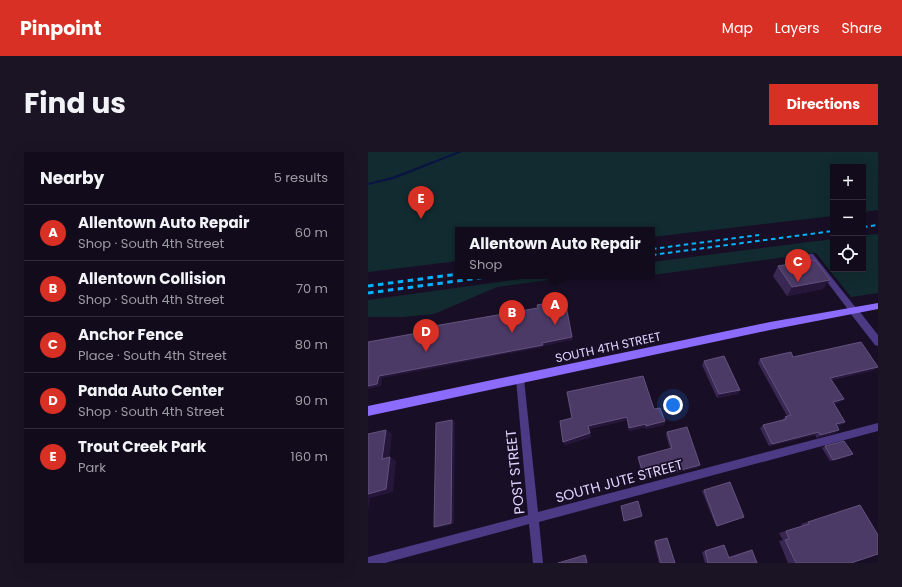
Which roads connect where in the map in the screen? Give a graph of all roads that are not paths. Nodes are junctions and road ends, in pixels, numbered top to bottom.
1 (811, 256) dead end
2 (878, 306) edge
3 (853, 310) junction
4 (878, 342) edge
5 (520, 379) junction
6 (368, 411) edge
7 (878, 427) edge
8 (534, 518) junction
9 (368, 562) edge
10 (538, 563) edge

1 - 3 lane
2 - 3 main road, SOUTH 4TH STREET
3 - 4 street
3 - 5 main road, SOUTH 4TH STREET
5 - 6 main road, SOUTH 4TH STREET
5 - 8 lane, POST STREET
7 - 8 lane, SOUTH JUTE STREET
8 - 9 lane, SOUTH JUTE STREET
8 - 10 lane, POST STREET

